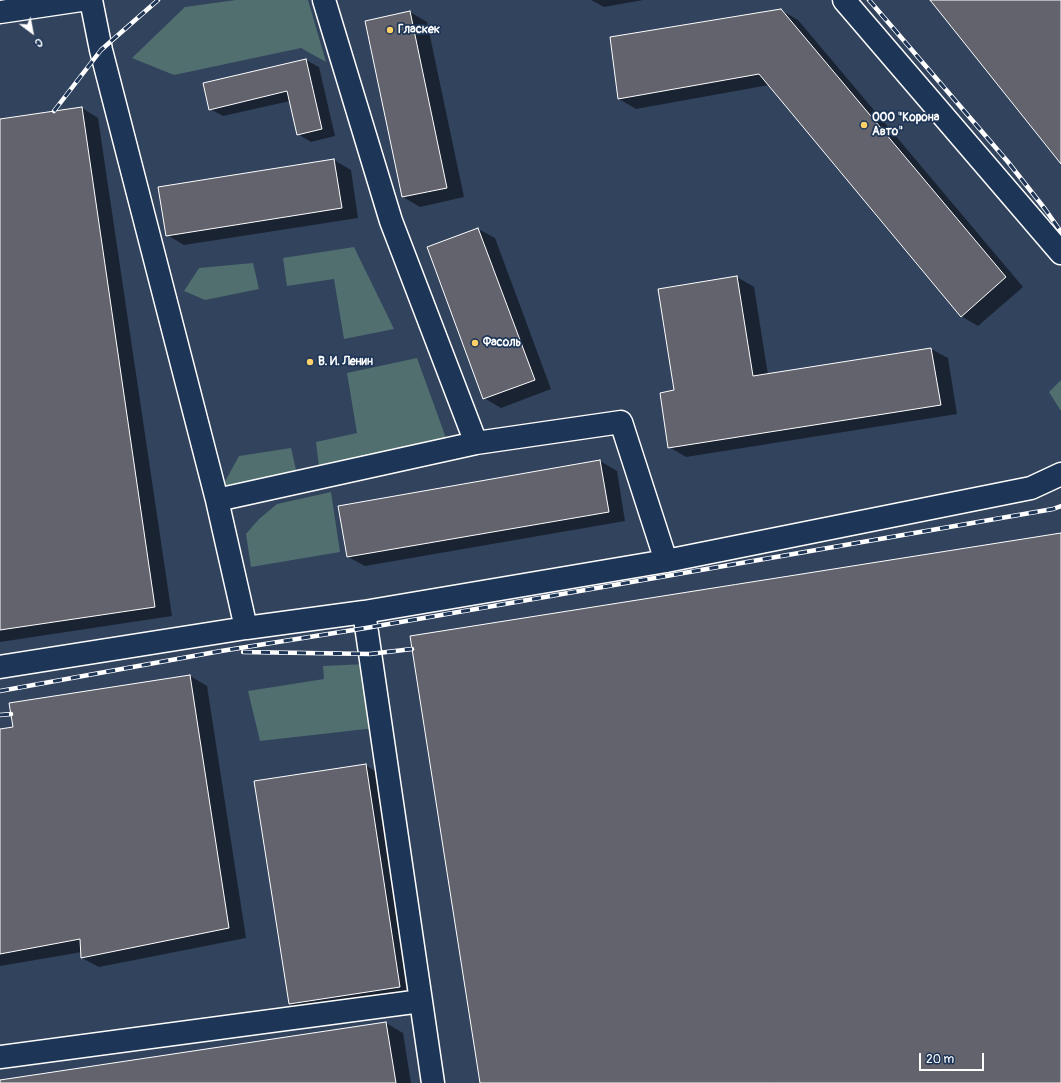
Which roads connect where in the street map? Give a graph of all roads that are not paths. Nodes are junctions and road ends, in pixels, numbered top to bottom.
1 (81, 0) edge
2 (90, 0) edge
3 (324, 0) edge
4 (844, 0) edge
5 (0, 12) edge
6 (1061, 253) edge
7 (476, 443) junction
8 (1061, 474) edge
9 (217, 500) junction
10 (666, 561) junction
11 (364, 612) junction
12 (246, 628) junction
13 (0, 666) edge
14 (421, 1001) junction
15 (0, 1057) edge
16 (433, 1083) edge

1 - 5 lane
2 - 9 lane
3 - 7 lane
4 - 6 lane
7 - 9 lane
7 - 10 lane
8 - 10 lane
9 - 12 lane
10 - 11 lane
11 - 12 lane
11 - 14 lane
12 - 13 lane
14 - 15 lane
14 - 16 lane

